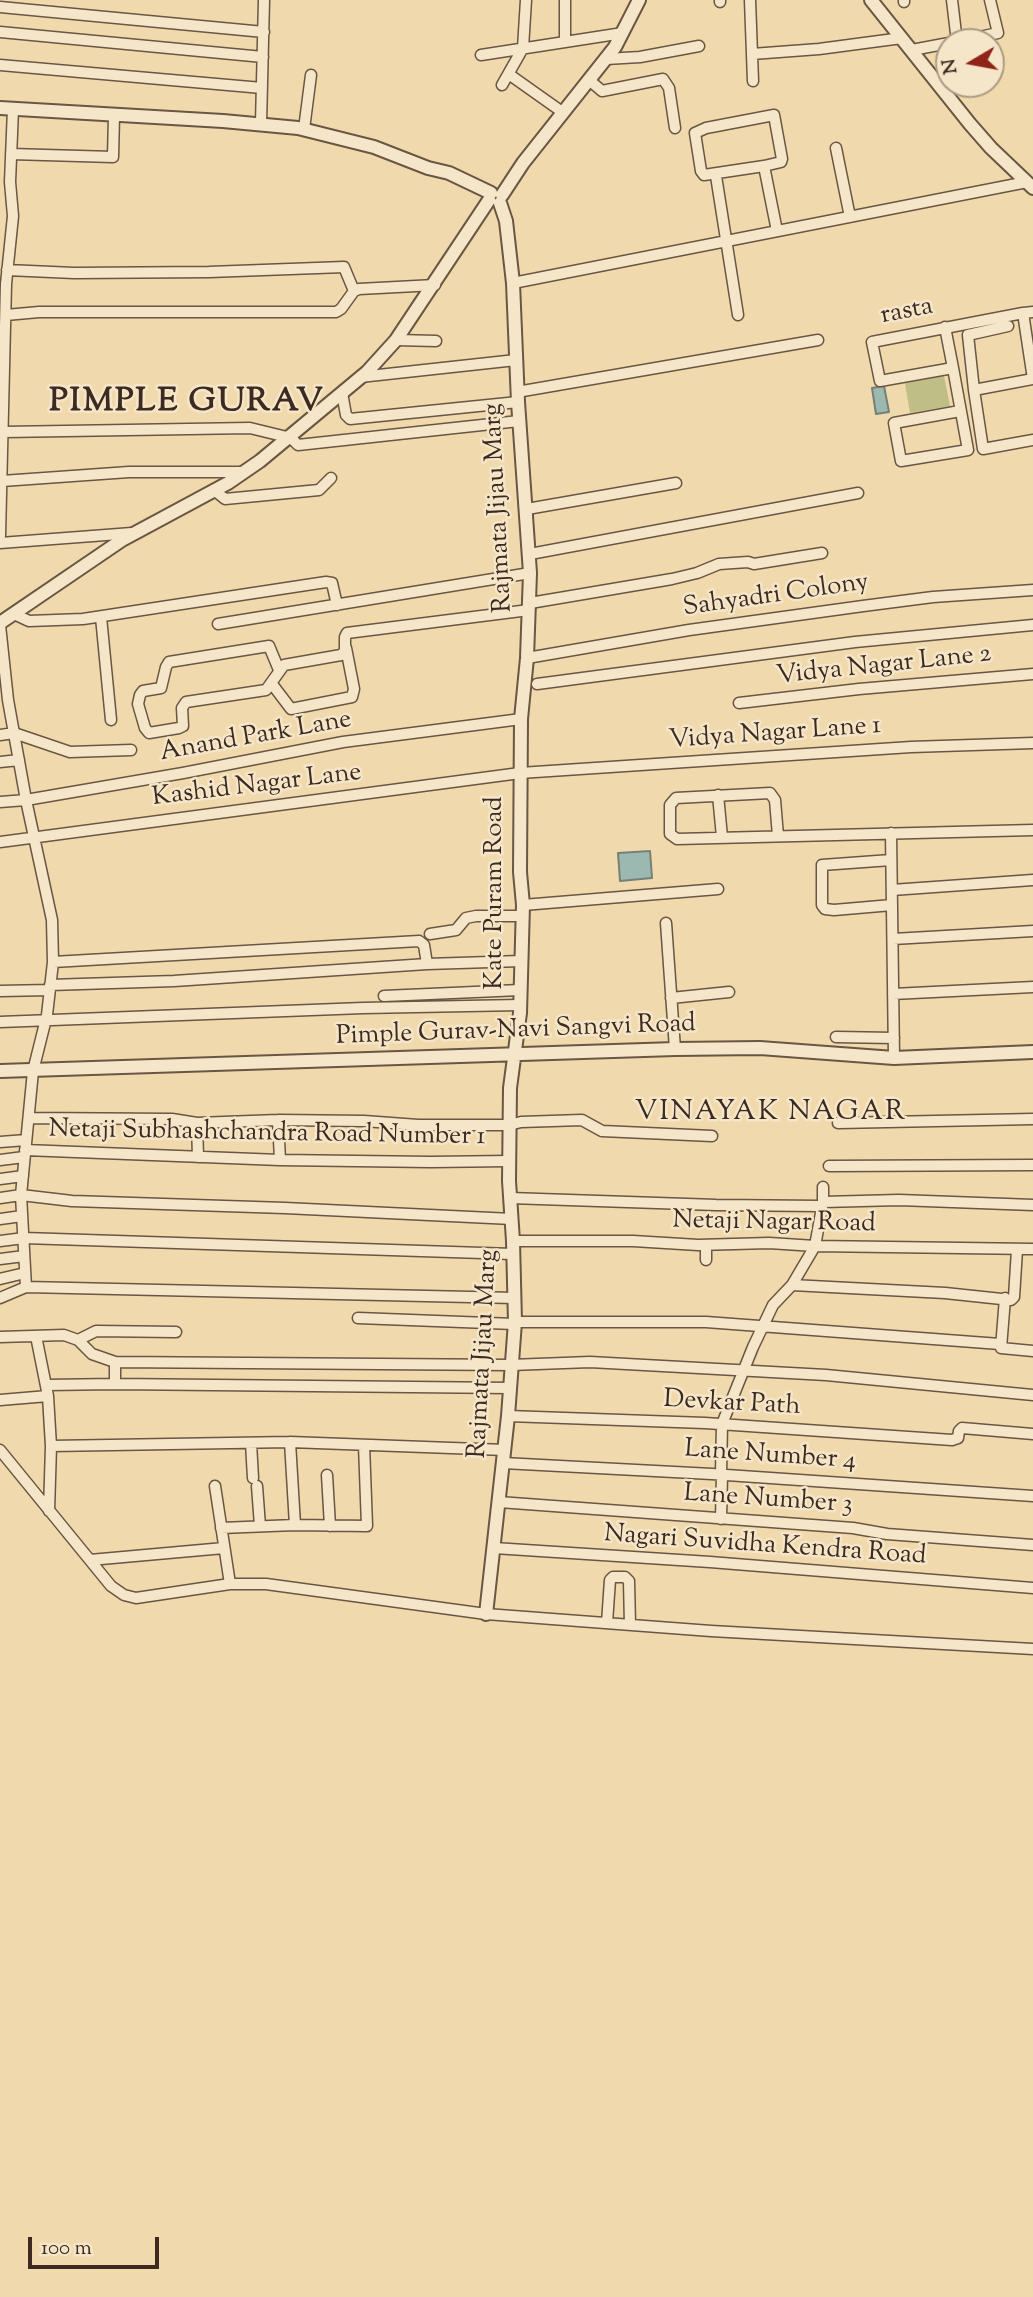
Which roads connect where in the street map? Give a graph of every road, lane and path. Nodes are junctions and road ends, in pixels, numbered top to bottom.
1 (264, 0) edge
2 (526, 0) edge
3 (565, 0) edge
4 (629, 0) edge
5 (639, 0) edge
6 (750, 0) edge
7 (871, 0) edge
8 (952, 0) edge
9 (989, 0) edge
10 (0, 7) edge
11 (955, 28) edge
12 (997, 28) edge
13 (0, 32) edge
14 (264, 32) junction
15 (618, 34) junction
16 (902, 38) junction
17 (565, 41) junction
18 (699, 46) dead end
19 (935, 46) edge
20 (523, 48) junction
21 (912, 50) junction
22 (752, 54) junction
23 (481, 55) dead end
24 (263, 57) junction
25 (606, 59) junction
26 (0, 65) edge
27 (312, 75) dead end
28 (510, 75) junction
29 (589, 80) junction
30 (753, 81) dead end
31 (502, 85) dead end
32 (262, 88) junction
33 (7, 109) edge
34 (558, 109) junction
35 (114, 116) junction
36 (261, 124) junction
37 (675, 128) dead end
38 (304, 130) junction
39 (836, 148) dead end
40 (11, 155) junction
41 (764, 166) junction
42 (716, 176) dead end
43 (1030, 185) edge
44 (495, 198) junction
45 (850, 217) junction
46 (777, 231) junction
47 (727, 241) junction
48 (7, 270) junction
49 (513, 283) junction
50 (435, 285) junction
51 (354, 291) junction
52 (1028, 313) edge
53 (6, 315) junction
54 (738, 315) dead end
55 (1008, 326) dead end
56 (946, 327) junction
57 (396, 340) junction
58 (818, 340) dead end
59 (436, 341) dead end
60 (516, 360) junction
61 (953, 368) junction
62 (360, 377) junction
63 (1033, 379) edge
64 (974, 390) junction
65 (342, 393) junction
66 (518, 397) junction
67 (961, 411) junction
68 (519, 421) junction
69 (4, 432) junction
70 (290, 438) junction
71 (1033, 440) edge
72 (244, 472) junction
73 (331, 478) dead end
74 (2, 481) junction
75 (676, 484) dead end
76 (214, 490) junction
77 (858, 493) dead end
78 (527, 509) junction
79 (135, 533) junction
80 (0, 536) edge
81 (0, 543) edge
82 (822, 552) dead end
83 (530, 554) junction
84 (530, 573) junction
85 (1033, 590) edge
86 (337, 605) junction
87 (529, 606) junction
88 (14, 614) junction
89 (101, 617) junction
90 (0, 624) edge
91 (218, 624) dead end
92 (1033, 625) edge
93 (346, 648) junction
94 (527, 658) junction
95 (279, 670) junction
96 (1033, 674) edge
97 (272, 684) junction
98 (537, 684) dead end
99 (738, 703) dead end
100 (521, 719) junction
101 (110, 720) dead end
102 (14, 733) junction
103 (0, 735) edge
104 (1033, 743) edge
105 (131, 750) dead end
106 (19, 760) junction
107 (0, 762) edge
108 (520, 773) junction
109 (718, 795) junction
110 (26, 800) junction
111 (0, 802) edge
112 (1033, 830) edge
113 (891, 833) junction
114 (34, 836) junction
115 (778, 836) junction
116 (722, 837) junction
117 (0, 842) edge
118 (891, 860) junction
119 (1033, 880) edge
120 (718, 889) dead end
121 (892, 890) junction
122 (892, 905) junction
123 (523, 911) junction
124 (666, 923) dead end
125 (1033, 931) edge
126 (430, 934) dead end
127 (892, 939) junction
128 (521, 961) junction
129 (53, 962) junction
130 (427, 964) junction
131 (50, 987) junction
132 (1033, 987) edge
133 (520, 990) junction
134 (0, 991) edge
135 (729, 992) dead end
136 (893, 994) junction
137 (384, 996) dead end
138 (671, 998) junction
139 (520, 1005) junction
140 (0, 1022) edge
141 (45, 1022) junction
142 (835, 1037) dead end
143 (894, 1038) junction
144 (675, 1049) junction
145 (1033, 1052) edge
146 (515, 1054) junction
147 (894, 1058) junction
148 (0, 1071) edge
149 (33, 1071) junction
150 (30, 1118) junction
151 (1033, 1119) edge
152 (278, 1120) junction
153 (197, 1123) junction
154 (838, 1123) dead end
155 (509, 1125) junction
156 (712, 1136) dead end
157 (0, 1142) edge
158 (25, 1149) junction
159 (198, 1157) junction
160 (0, 1160) edge
161 (280, 1160) junction
162 (509, 1161) junction
163 (1033, 1165) edge
164 (829, 1166) dead end
165 (23, 1175) junction
166 (0, 1179) edge
167 (823, 1187) dead end
168 (21, 1195) junction
169 (0, 1198) edge
170 (510, 1198) junction
171 (821, 1204) junction
172 (1033, 1205) edge
173 (22, 1216) junction
174 (0, 1219) edge
175 (512, 1220) junction
176 (23, 1238) junction
177 (0, 1241) edge
178 (706, 1245) junction
179 (815, 1246) junction
180 (513, 1248) junction
181 (1033, 1249) edge
182 (1017, 1250) junction
183 (24, 1256) junction
184 (0, 1259) edge
185 (706, 1260) dead end
186 (25, 1273) junction
187 (0, 1279) edge
188 (792, 1285) junction
189 (26, 1287) junction
190 (0, 1298) edge
191 (515, 1298) junction
192 (1005, 1298) junction
193 (358, 1318) dead end
194 (514, 1323) junction
195 (764, 1326) junction
196 (176, 1332) dead end
197 (36, 1336) junction
198 (0, 1337) edge
199 (78, 1340) junction
200 (1000, 1343) junction
201 (1033, 1351) edge
202 (115, 1362) junction
203 (511, 1365) junction
204 (744, 1370) junction
205 (115, 1384) junction
206 (510, 1388) junction
207 (47, 1391) junction
208 (1033, 1395) edge
209 (0, 1400) edge
210 (508, 1416) junction
211 (722, 1424) junction
212 (1033, 1434) edge
213 (290, 1442) junction
214 (251, 1443) junction
215 (364, 1445) junction
216 (51, 1446) junction
217 (0, 1450) edge
218 (504, 1457) junction
219 (5, 1464) edge
220 (722, 1474) junction
221 (327, 1475) dead end
222 (215, 1486) dead end
223 (1033, 1496) edge
224 (499, 1502) junction
225 (49, 1511) junction
226 (721, 1519) junction
227 (295, 1525) junction
228 (260, 1526) junction
229 (330, 1526) junction
230 (221, 1528) junction
231 (1033, 1545) edge
232 (224, 1548) junction
233 (494, 1548) junction
234 (90, 1560) junction
235 (230, 1584) junction
236 (1033, 1588) edge
237 (486, 1614) junction
238 (607, 1623) junction
239 (630, 1625) junction
240 (1033, 1649) edge

1 - 14 street
2 - 20 street
3 - 17 street
4 - 15 street
5 - 15 street
6 - 22 street
7 - 16 street
8 - 11 street
9 - 12 street
10 - 14 street
13 - 24 street
14 - 24 street
15 - 17 street
15 - 25 street
15 - 34 street
16 - 21 street
16 - 22 street
17 - 20 street
18 - 25 street
19 - 21 street
20 - 23 street
20 - 28 street
21 - 43 street
22 - 30 street
24 - 32 street
25 - 29 street
26 - 32 street
27 - 38 street
28 - 31 street
28 - 34 street
29 - 37 street
29 - 44 street
32 - 36 street
33 - 35 street
33 - 40 street
34 - 44 street
35 - 36 street
35 - 40 street
36 - 38 street
38 - 44 street
39 - 45 street
40 - 48 street
41 - 41 street
41 - 46 street
42 - 47 street
43 - 45 street
44 - 49 street, Rajmata Jijau Marg
44 - 50 street
45 - 46 street
46 - 47 street
47 - 49 street
47 - 54 street
48 - 51 street
48 - 53 street
49 - 60 street, Rajmata Jijau Marg
50 - 51 street
50 - 57 street
51 - 53 street
52 - 56 street, rasta
52 - 63 street
53 - 69 street
55 - 64 street
56 - 61 street
56 - 61 street, rasta
57 - 59 street
57 - 62 street
58 - 66 street
60 - 62 street
60 - 66 street, Rajmata Jijau Marg
61 - 67 street
62 - 65 street
63 - 64 street
64 - 71 street
65 - 66 street
65 - 70 street
66 - 68 street, Rajmata Jijau Marg
67 - 67 street
68 - 70 street
68 - 78 street, Rajmata Jijau Marg
69 - 70 street
69 - 74 street
70 - 72 street
72 - 74 street
72 - 76 street
73 - 76 street
74 - 80 street
75 - 78 street
76 - 79 street
77 - 83 street
78 - 83 street, Rajmata Jijau Marg
79 - 81 street
79 - 88 street
82 - 87 street
83 - 84 street, Rajmata Jijau Marg
84 - 86 street
84 - 87 street, Rajmata Jijau Marg
85 - 94 street, Sahyadri Colony
86 - 89 street
86 - 91 street
87 - 93 street
87 - 94 street, Rajmata Jijau Marg
88 - 89 street
88 - 90 street
89 - 101 street
90 - 102 street
92 - 98 street
93 - 95 street
93 - 97 street
94 - 100 street, Rajmata Jijau Marg
95 - 97 street
95 - 97 street
96 - 99 street, Vidya Nagar Lane 2
100 - 108 street, Rajmata Jijau Marg
100 - 110 street, Anand Park Lane
102 - 103 street
102 - 105 street
102 - 106 street
104 - 108 street, Vidya Nagar Lane 1
106 - 107 street
106 - 110 street
108 - 114 street, Kashid Nagar Lane
108 - 123 street, Kate Puram Road
109 - 115 street
109 - 116 street
109 - 116 street
110 - 111 street, Anand Park Lane
110 - 114 street
112 - 113 street
113 - 115 street
113 - 118 street
114 - 117 street, Kashid Nagar Lane
114 - 129 street
115 - 116 street
118 - 121 street
118 - 122 street
119 - 121 street
120 - 123 street
121 - 122 street
122 - 127 street
123 - 126 street
123 - 128 street, Kate Puram Road
124 - 138 street
125 - 127 street
127 - 136 street
128 - 130 street
128 - 133 street, Kate Puram Road
129 - 130 street
129 - 131 street
130 - 131 street
131 - 134 street
131 - 141 street
132 - 136 street
133 - 137 street
133 - 139 street, Kate Puram Road
135 - 138 street
136 - 143 street
138 - 144 street
139 - 141 street
139 - 146 street, Kate Puram Road
140 - 141 street
141 - 149 street
142 - 143 street
143 - 147 street
144 - 146 street, Pimple Gurav-Navi Sangvi Road
144 - 147 street, Pimple Gurav-Navi Sangvi Road
145 - 147 street, Pimple Gurav-Navi Sangvi Road
146 - 149 street, Pimple Gurav-Navi Sangvi Road
146 - 155 street, Rajmata Jijau Marg
148 - 149 street, Pimple Gurav-Navi Sangvi Road
149 - 150 street
150 - 153 street
150 - 158 street
151 - 154 street
152 - 153 street
152 - 155 street
152 - 161 street
153 - 159 street
155 - 156 street
155 - 162 street, Rajmata Jijau Marg
157 - 158 street
158 - 159 street, Netaji Subhashchandra Road Number 1
158 - 160 street
158 - 165 street
159 - 161 street, Netaji Subhashchandra Road Number 1
161 - 162 street, Netaji Subhashchandra Road Number 1
162 - 170 street, Rajmata Jijau Marg
163 - 164 street
165 - 166 street
165 - 168 street
167 - 171 street
168 - 169 street
168 - 173 street
168 - 175 street
170 - 171 street
170 - 175 street, Rajmata Jijau Marg
171 - 172 street
171 - 179 street
173 - 174 street
173 - 176 street
175 - 180 street, Rajmata Jijau Marg
176 - 177 street, Netaji Nagar Road
176 - 180 street, Netaji Nagar Road
176 - 183 street
178 - 179 street, Netaji Nagar Road
178 - 180 street, Netaji Nagar Road
178 - 185 street
179 - 182 street, Netaji Nagar Road
179 - 188 street
180 - 191 street, Rajmata Jijau Marg
181 - 182 street, Netaji Nagar Road
182 - 192 street
183 - 184 street
183 - 186 street
186 - 187 street
186 - 189 street
188 - 192 street
188 - 195 street
189 - 190 street
189 - 191 street
191 - 194 street, Rajmata Jijau Marg
192 - 200 street
193 - 194 street
194 - 195 street
194 - 203 street, Rajmata Jijau Marg
195 - 200 street
195 - 204 street
196 - 199 street
197 - 198 street
197 - 199 street
197 - 207 street
199 - 202 street
200 - 201 street
202 - 203 street
202 - 205 street
203 - 204 street
203 - 206 street, Rajmata Jijau Marg
204 - 208 street
204 - 211 street
205 - 206 street
205 - 207 street
206 - 210 street, Rajmata Jijau Marg
207 - 209 street
207 - 216 street
210 - 211 street, Devkar Path
210 - 218 street, Rajmata Jijau Marg
211 - 212 street, Devkar Path
211 - 220 street
213 - 214 street, Lane Number 4
213 - 215 street, Lane Number 4
213 - 227 street
214 - 216 street, Lane Number 4
214 - 228 street
215 - 218 street, Lane Number 4
215 - 229 street
216 - 225 street
217 - 219 street
218 - 220 street, Lane Number 4
218 - 224 street, Rajmata Jijau Marg
219 - 225 street
220 - 223 street, Lane Number 4
220 - 226 street
221 - 229 street
222 - 230 street
224 - 226 street, Lane Number 3
224 - 233 street, Rajmata Jijau Marg
225 - 234 street
226 - 231 street, Lane Number 3
227 - 228 street
227 - 229 street
228 - 230 street
230 - 232 street
232 - 234 street
232 - 235 street
233 - 236 street, Nagari Suvidha Kendra Road
233 - 237 street, Rajmata Jijau Marg
234 - 235 street
235 - 237 street
237 - 238 street
238 - 239 street
238 - 239 street
239 - 240 street

